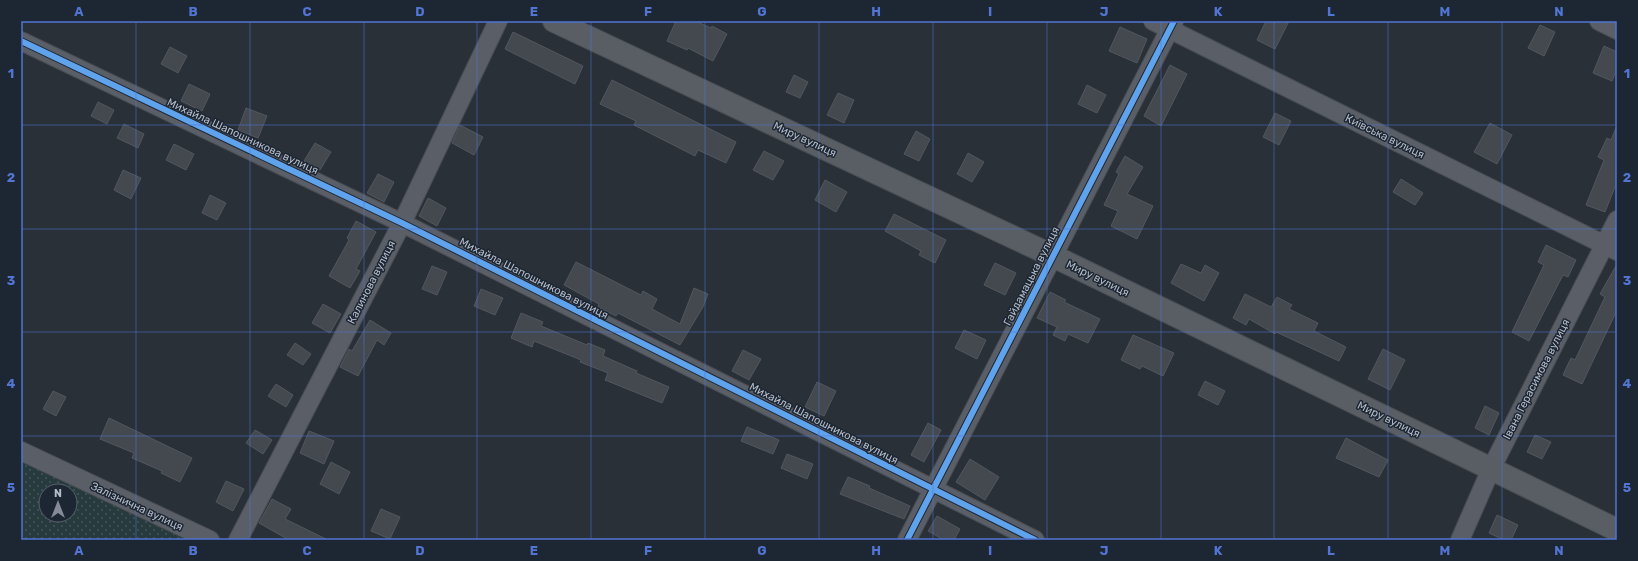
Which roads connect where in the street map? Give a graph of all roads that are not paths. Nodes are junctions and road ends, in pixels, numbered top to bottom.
1 (498, 21) edge
2 (554, 21) edge
3 (1153, 21) edge
4 (1599, 21) edge
5 (1172, 25) edge
6 (1617, 30) edge
7 (21, 41) edge
8 (1617, 220) edge
9 (402, 223) junction
10 (1611, 248) edge
11 (1052, 256) junction
12 (21, 451) edge
13 (1491, 469) junction
14 (932, 489) junction
15 (1617, 530) edge
16 (210, 540) edge
17 (238, 540) edge
18 (907, 540) edge
19 (1035, 540) edge
20 (1460, 540) edge

1 - 9 street, Калинова вулиця
2 - 11 main road, Миру вулиця
3 - 5 street, Київська вулиця
4 - 6 street
5 - 10 street, Київська вулиця
5 - 11 street, Гайдамацька вулиця
7 - 9 street, Михайла Шапошникова вулиця
8 - 10 street, Івана Герасимова вулиця
9 - 14 street, Михайла Шапошникова вулиця
9 - 17 street, Калинова вулиця
10 - 13 street, Івана Герасимова вулиця
11 - 13 main road, Миру вулиця
11 - 14 street, Гайдамацька вулиця
12 - 16 street, Залізнична вулиця
13 - 15 main road, Миру вулиця
13 - 20 street, Івана Герасимова вулиця
14 - 18 street, Гайдамацька вулиця
14 - 19 street, Михайла Шапошникова вулиця

